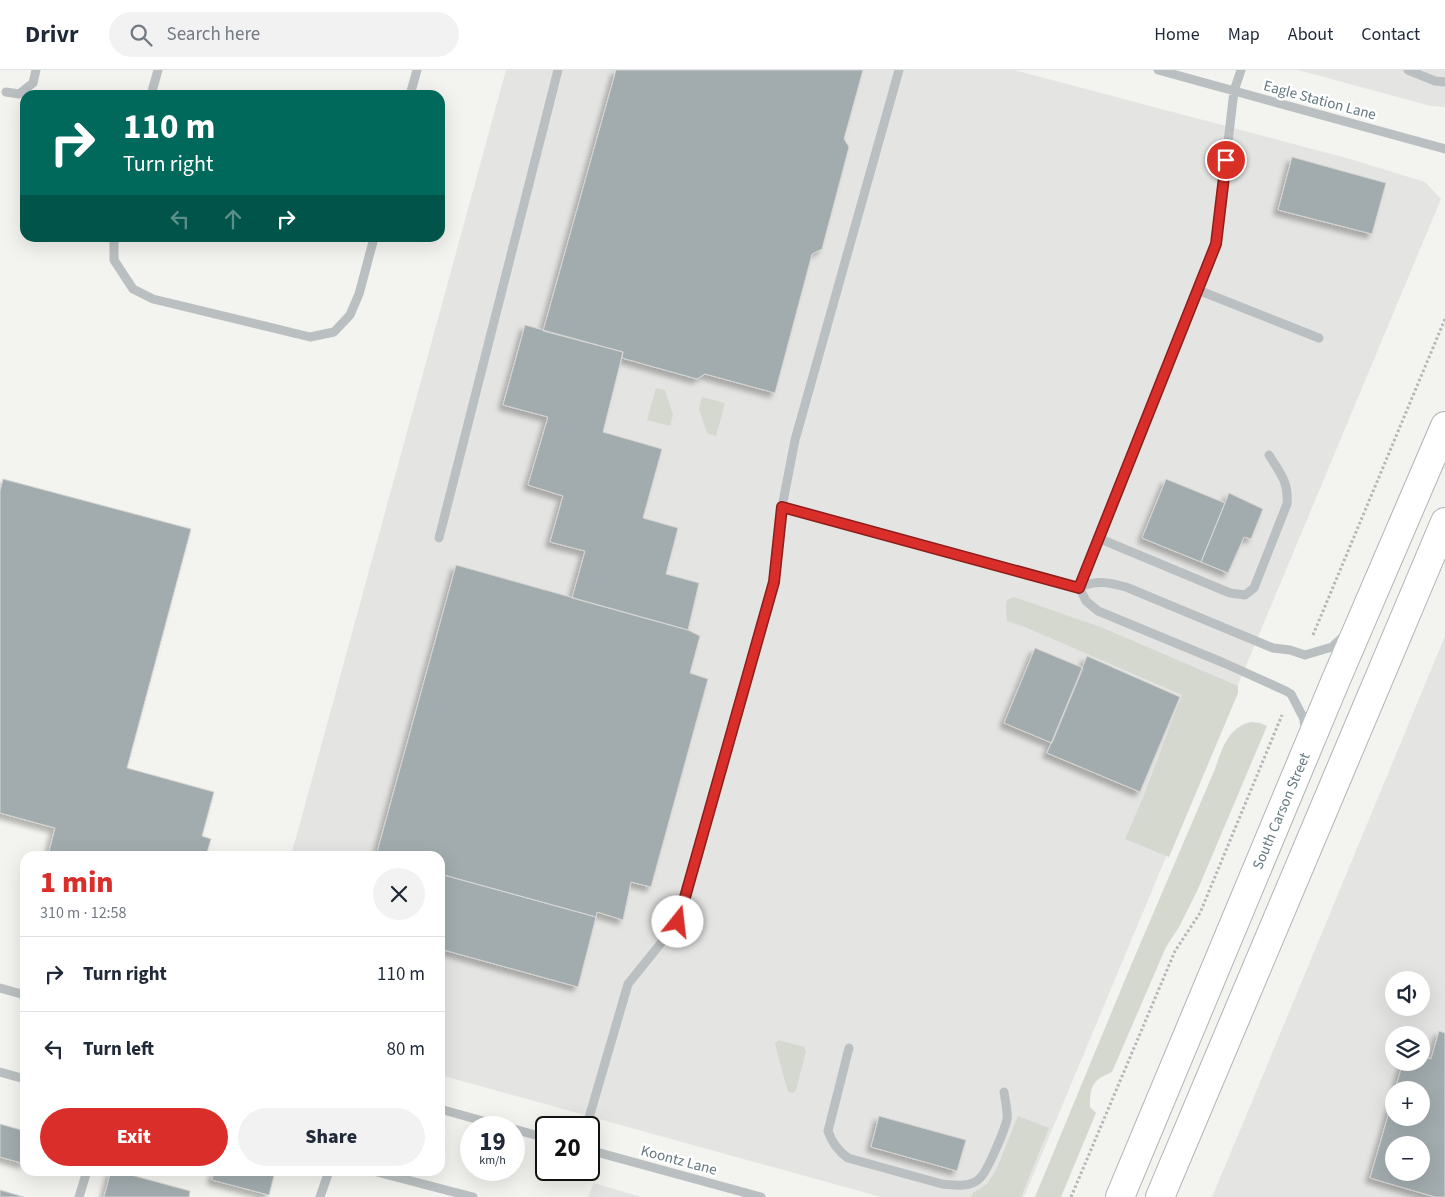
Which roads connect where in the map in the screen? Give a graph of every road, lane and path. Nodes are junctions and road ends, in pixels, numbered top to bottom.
1 (36, 70) edge
2 (158, 70) edge
3 (416, 70) edge
4 (558, 70) edge
5 (899, 70) edge
6 (1158, 70) edge
7 (1242, 70) edge
8 (1408, 70) edge
9 (1445, 82) edge
10 (24, 90) edge
11 (152, 90) edge
12 (411, 90) edge
13 (1234, 91) junction
14 (6, 92) dead end
15 (20, 93) edge
16 (1445, 149) edge
17 (114, 242) edge
18 (373, 242) edge
19 (1198, 290) junction
20 (1445, 319) edge
21 (1319, 338) dead end
22 (1445, 426) edge
23 (1269, 455) dead end
24 (782, 507) junction
25 (1445, 522) edge
26 (439, 538) dead end
27 (1098, 538) junction
28 (1079, 588) junction
29 (1362, 620) junction
30 (1305, 655) junction
31 (1291, 694) junction
32 (1306, 750) junction
33 (0, 988) edge
34 (20, 994) edge
35 (849, 1048) dead end
36 (0, 1072) edge
37 (20, 1078) edge
38 (1004, 1092) dead end
39 (445, 1110) edge
40 (465, 1116) edge
41 (590, 1116) edge
42 (600, 1153) edge
43 (1176, 1159) junction
44 (85, 1176) edge
45 (327, 1176) edge
46 (393, 1176) edge
47 (79, 1197) edge
48 (320, 1197) edge
49 (473, 1197) edge
50 (761, 1197) edge
51 (1071, 1197) edge
52 (1120, 1197) edge
53 (1160, 1197) edge
54 (1175, 1197) edge

1 - 10 street
2 - 11 street
3 - 12 street
4 - 26 street
5 - 24 street
6 - 13 street, Eagle Station Lane
7 - 13 street
8 - 9 street
13 - 16 street, Eagle Station Lane
13 - 19 street
14 - 15 street
17 - 18 street
19 - 21 street
19 - 27 street
20 - 30 path
22 - 29 main road, South Carson Street
23 - 27 street
24 - 28 street
24 - 41 street
25 - 43 main road
27 - 28 street
28 - 30 street
28 - 31 street
29 - 30 street
29 - 32 main road, South Carson Street
31 - 32 street
31 - 51 path
32 - 52 main road, South Carson Street
33 - 34 street
35 - 38 street
36 - 37 street
39 - 40 street
42 - 50 street, Koontz Lane
43 - 53 main road
43 - 54 main road
44 - 47 street
45 - 48 street
46 - 49 street

